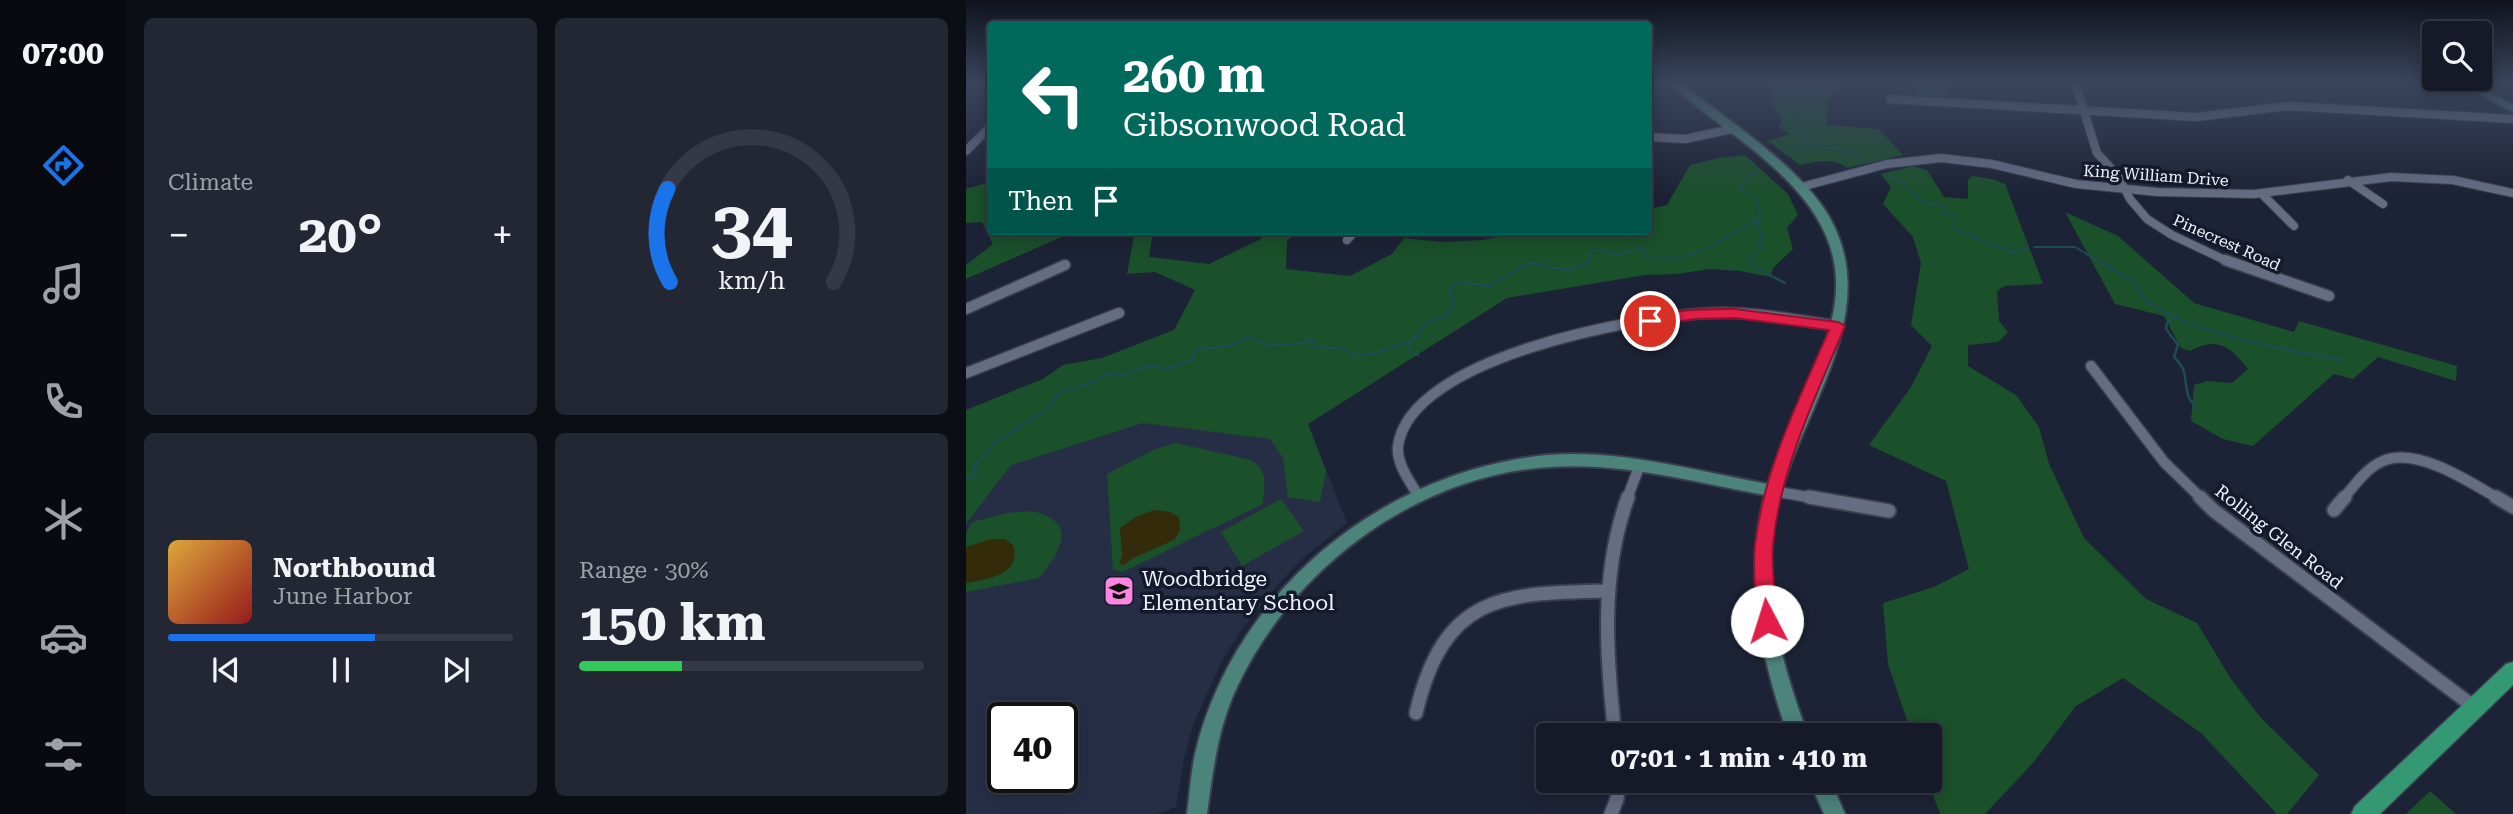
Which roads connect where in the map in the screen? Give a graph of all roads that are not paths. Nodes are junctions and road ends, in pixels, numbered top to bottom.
1 (1721, 120) edge
2 (2086, 120) edge
3 (1732, 129) junction
4 (987, 130) edge
5 (1652, 137) edge
6 (966, 151) edge
7 (2348, 180) junction
8 (1801, 187) junction
9 (2125, 189) junction
10 (2513, 193) edge
11 (2262, 194) junction
12 (2383, 204) dead end
13 (2294, 226) dead end
14 (1351, 235) edge
15 (1347, 240) dead end
16 (1065, 265) dead end
17 (2329, 296) dead end
18 (966, 309) edge
19 (1119, 313) dead end
20 (1838, 326) junction
21 (2091, 366) dead end
22 (966, 373) edge
23 (1639, 467) junction
24 (1773, 491) junction
25 (1418, 495) junction
26 (2513, 506) edge
27 (2334, 510) dead end
28 (1889, 511) dead end
29 (1607, 591) junction
30 (2513, 671) edge
31 (2474, 707) junction
32 (1416, 713) dead end
33 (1614, 723) edge
34 (1794, 723) edge
35 (1618, 793) edge
36 (1825, 793) edge
37 (1198, 814) edge
38 (1611, 814) edge
39 (1835, 814) edge
40 (2363, 814) edge

1 - 3 street
2 - 9 street, Pinecrest Road
3 - 5 street
3 - 8 street
4 - 6 street
7 - 10 street, King William Drive
7 - 11 street, King William Drive
7 - 12 street
8 - 9 street, King William Drive
8 - 20 street
9 - 11 street, King William Drive
9 - 17 street, Pinecrest Road
11 - 13 street
14 - 15 street
16 - 18 street
19 - 22 street
20 - 24 street
20 - 25 street
21 - 31 street, Rolling Glen Road
23 - 24 street
23 - 25 street
23 - 29 street
24 - 28 street
24 - 34 street
25 - 37 street
26 - 27 street
29 - 32 street
29 - 33 street
30 - 31 main road
31 - 40 main road
35 - 38 street
36 - 39 street

